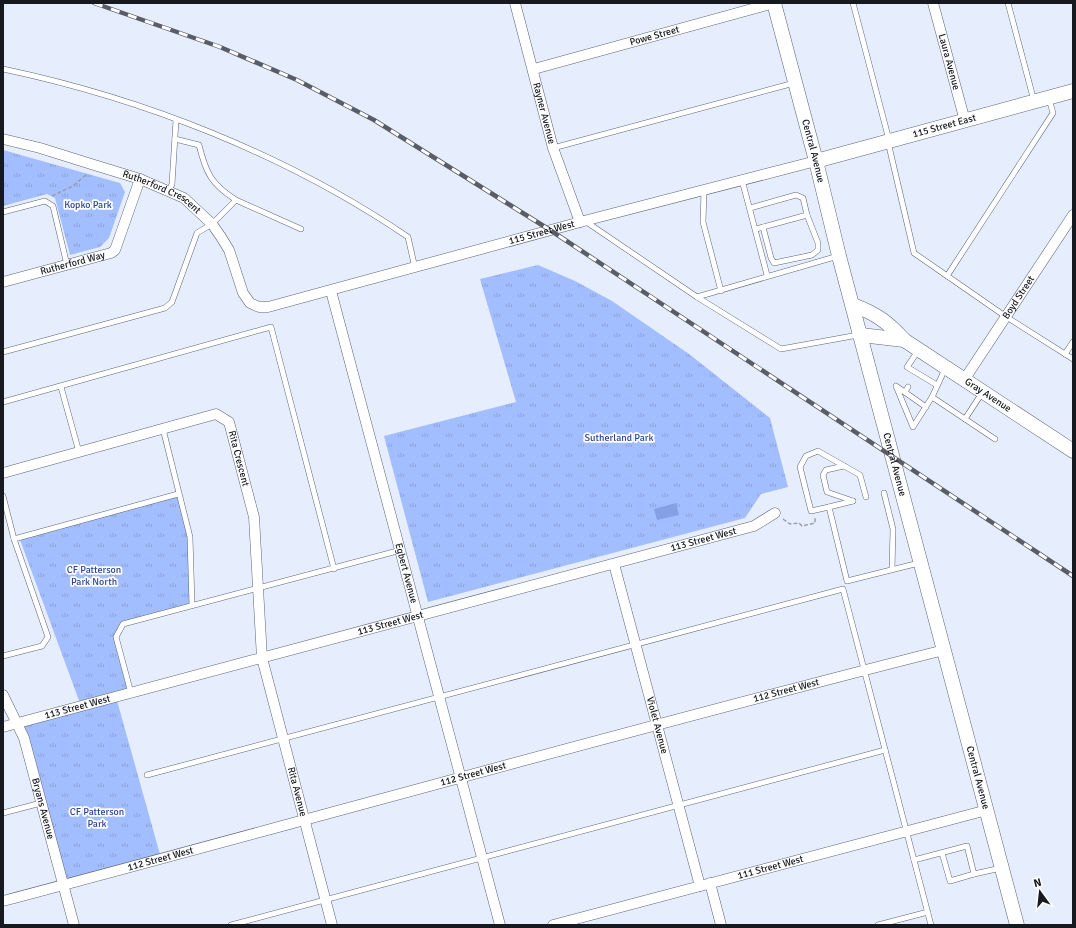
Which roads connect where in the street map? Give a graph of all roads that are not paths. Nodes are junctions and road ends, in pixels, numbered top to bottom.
1 (515, 3) edge
2 (774, 3) edge
3 (853, 3) edge
4 (933, 3) edge
5 (1008, 3) edge
6 (3, 68) edge
7 (534, 69) junction
8 (795, 83) junction
9 (1073, 91) edge
10 (1048, 98) junction
11 (1034, 102) junction
12 (176, 120) junction
13 (965, 121) junction
14 (3, 139) edge
15 (175, 139) junction
16 (888, 141) junction
17 (553, 148) junction
18 (816, 161) junction
19 (140, 179) junction
20 (742, 180) junction
21 (704, 190) junction
22 (169, 191) junction
23 (236, 200) junction
24 (750, 208) junction
25 (3, 212) edge
26 (807, 215) junction
27 (1073, 215) edge
28 (582, 222) junction
29 (212, 224) junction
30 (763, 227) junction
31 (301, 229) dead end
32 (756, 229) junction
33 (839, 256) junction
34 (68, 265) junction
35 (415, 268) junction
36 (767, 275) junction
37 (947, 276) junction
38 (3, 282) edge
39 (331, 291) junction
40 (721, 291) junction
41 (697, 297) junction
42 (853, 304) junction
43 (268, 307) joint
44 (1005, 316) junction
45 (861, 335) junction
46 (904, 340) junction
47 (1073, 342) edge
48 (918, 350) junction
49 (3, 352) edge
50 (1065, 354) junction
51 (1073, 359) edge
52 (945, 368) junction
53 (964, 380) junction
54 (937, 385) junction
55 (908, 386) dead end
56 (61, 387) junction
57 (905, 392) junction
58 (983, 392) junction
59 (932, 397) junction
60 (3, 402) edge
61 (926, 407) junction
62 (966, 419) junction
63 (163, 429) junction
64 (995, 440) dead end
65 (1073, 450) edge
66 (79, 452) junction
67 (844, 466) junction
68 (3, 473) edge
69 (884, 493) dead end
70 (178, 494) junction
71 (3, 496) edge
72 (866, 497) dead end
73 (829, 507) junction
74 (775, 513) dead end
75 (14, 539) junction
76 (401, 550) junction
77 (922, 562) junction
78 (614, 564) junction
79 (334, 568) junction
80 (892, 569) junction
81 (258, 589) junction
82 (192, 605) junction
83 (418, 617) junction
84 (635, 644) junction
85 (944, 650) junction
86 (3, 656) edge
87 (262, 658) junction
88 (864, 670) junction
89 (131, 693) junction
90 (3, 695) edge
91 (439, 696) junction
92 (16, 724) junction
93 (656, 725) junction
94 (3, 727) edge
95 (283, 739) junction
96 (885, 750) junction
97 (146, 775) dead end
98 (461, 779) junction
99 (41, 803) junction
100 (677, 807) junction
101 (987, 810) junction
102 (3, 813) edge
103 (304, 818) junction
104 (907, 831) junction
105 (942, 853) junction
106 (483, 858) junction
107 (914, 860) junction
108 (1002, 868) junction
109 (974, 874) junction
110 (710, 883) junction
111 (63, 885) junction
112 (700, 886) junction
113 (325, 900) junction
114 (3, 901) edge
115 (928, 912) junction
116 (74, 925) edge
117 (231, 925) edge
118 (332, 925) edge
119 (500, 925) edge
120 (553, 925) edge
121 (721, 925) edge
122 (878, 925) edge
123 (931, 925) edge
124 (1018, 925) edge

1 - 7 street, Rayner Avenue
2 - 7 street, Powe Street
2 - 8 main road, Central Avenue
3 - 16 lane
4 - 13 street, Laura Avenue
5 - 11 lane
6 - 12 lane
7 - 17 street, Rayner Avenue
8 - 17 lane
8 - 18 main road, Central Avenue
9 - 10 main road, 115 Street East
10 - 11 main road, 115 Street East
10 - 37 lane
11 - 13 main road, 115 Street East
12 - 15 lane
12 - 35 lane
13 - 16 main road, 115 Street East
14 - 19 street, Rutherford Crescent
15 - 22 lane
15 - 23 lane
16 - 18 main road, 115 Street East
16 - 37 lane
17 - 28 street, Rayner Avenue
18 - 20 street, 115 Street West
18 - 33 main road, Central Avenue
19 - 22 street, Rutherford Crescent
19 - 34 street, Rutherford Way
20 - 21 street, 115 Street West
20 - 24 lane
21 - 28 street, 115 Street West
21 - 40 lane
22 - 29 street, Rutherford Crescent
23 - 29 lane
23 - 31 lane
24 - 26 lane
24 - 32 lane
25 - 34 lane
26 - 30 lane
26 - 30 lane
27 - 44 street, Boyd Street
28 - 35 street, 115 Street West
28 - 41 lane
29 - 43 street, Rutherford Crescent
29 - 49 lane
30 - 32 lane
32 - 36 lane
33 - 36 lane
33 - 42 main road, Central Avenue
34 - 38 street, Rutherford Way
35 - 39 street, 115 Street West
36 - 40 lane
37 - 44 lane
39 - 43 street, 115 Street West
39 - 76 street, Egbert Avenue
40 - 41 lane
41 - 45 lane
42 - 45 main road, Central Avenue
42 - 46 main road, Gray Avenue
44 - 50 lane
44 - 53 street, Boyd Street
45 - 46 main road, Gray Avenue
45 - 77 main road, Central Avenue
46 - 48 main road, Gray Avenue
47 - 50 lane
48 - 52 main road, Gray Avenue
48 - 54 lane
50 - 51 lane
52 - 53 main road, Gray Avenue
52 - 54 lane
53 - 58 main road, Gray Avenue
54 - 59 lane
55 - 57 lane
56 - 60 lane
56 - 66 lane
56 - 79 lane
57 - 61 lane
57 - 61 lane
58 - 62 lane
58 - 65 main road, Gray Avenue
59 - 61 lane
59 - 62 lane
62 - 64 lane
63 - 66 street, Rita Crescent
63 - 70 lane
63 - 81 street, Rita Crescent
66 - 68 street, Rita Crescent
67 - 72 lane
67 - 73 lane
67 - 73 lane
69 - 80 lane
70 - 75 lane
70 - 82 lane
71 - 75 lane
73 - 80 lane
74 - 78 street, 113 Street West
75 - 86 lane
76 - 79 lane
76 - 83 street, Egbert Avenue
77 - 80 lane
77 - 85 main road, Central Avenue
78 - 83 street, 113 Street West
78 - 84 street, Violet Avenue
79 - 81 lane
81 - 82 lane
81 - 87 street, Rita Crescent
82 - 89 lane
83 - 87 street, 113 Street West
83 - 91 street, Egbert Avenue
84 - 88 lane
84 - 91 lane
84 - 93 street, Violet Avenue
85 - 88 street, 112 Street West
85 - 101 main road, Central Avenue
87 - 89 street, 113 Street West
87 - 95 street, Rita Avenue
88 - 93 street, 112 Street West
88 - 96 lane
89 - 92 street, 113 Street West
90 - 92 street, Bryans Avenue
91 - 95 lane
91 - 98 street, Egbert Avenue
92 - 94 street, 113 Street West
92 - 99 street, Bryans Avenue
93 - 98 street, 112 Street West
93 - 100 street, Violet Avenue
95 - 97 lane
95 - 103 street, Rita Avenue
96 - 100 lane
96 - 104 lane
98 - 103 street, 112 Street West
98 - 106 street, Egbert Avenue
99 - 102 lane
99 - 111 street, Bryans Avenue
100 - 106 lane
100 - 112 street, Violet Avenue
101 - 104 street, 111 Street West
101 - 108 main road, Central Avenue
103 - 111 street, 112 Street West
103 - 113 street, Rita Avenue
104 - 107 lane
104 - 110 street, 111 Street West
105 - 107 lane
105 - 109 lane
105 - 109 lane
106 - 113 lane
106 - 119 street, Egbert Avenue
107 - 115 lane
108 - 109 lane
108 - 124 main road, Central Avenue
110 - 112 street, 111 Street West
110 - 121 street
111 - 114 street, 112 Street West
111 - 116 street, Bryans Avenue
112 - 120 street, 111 Street West
113 - 117 lane
113 - 118 street, Rita Avenue
115 - 122 lane
115 - 123 lane

